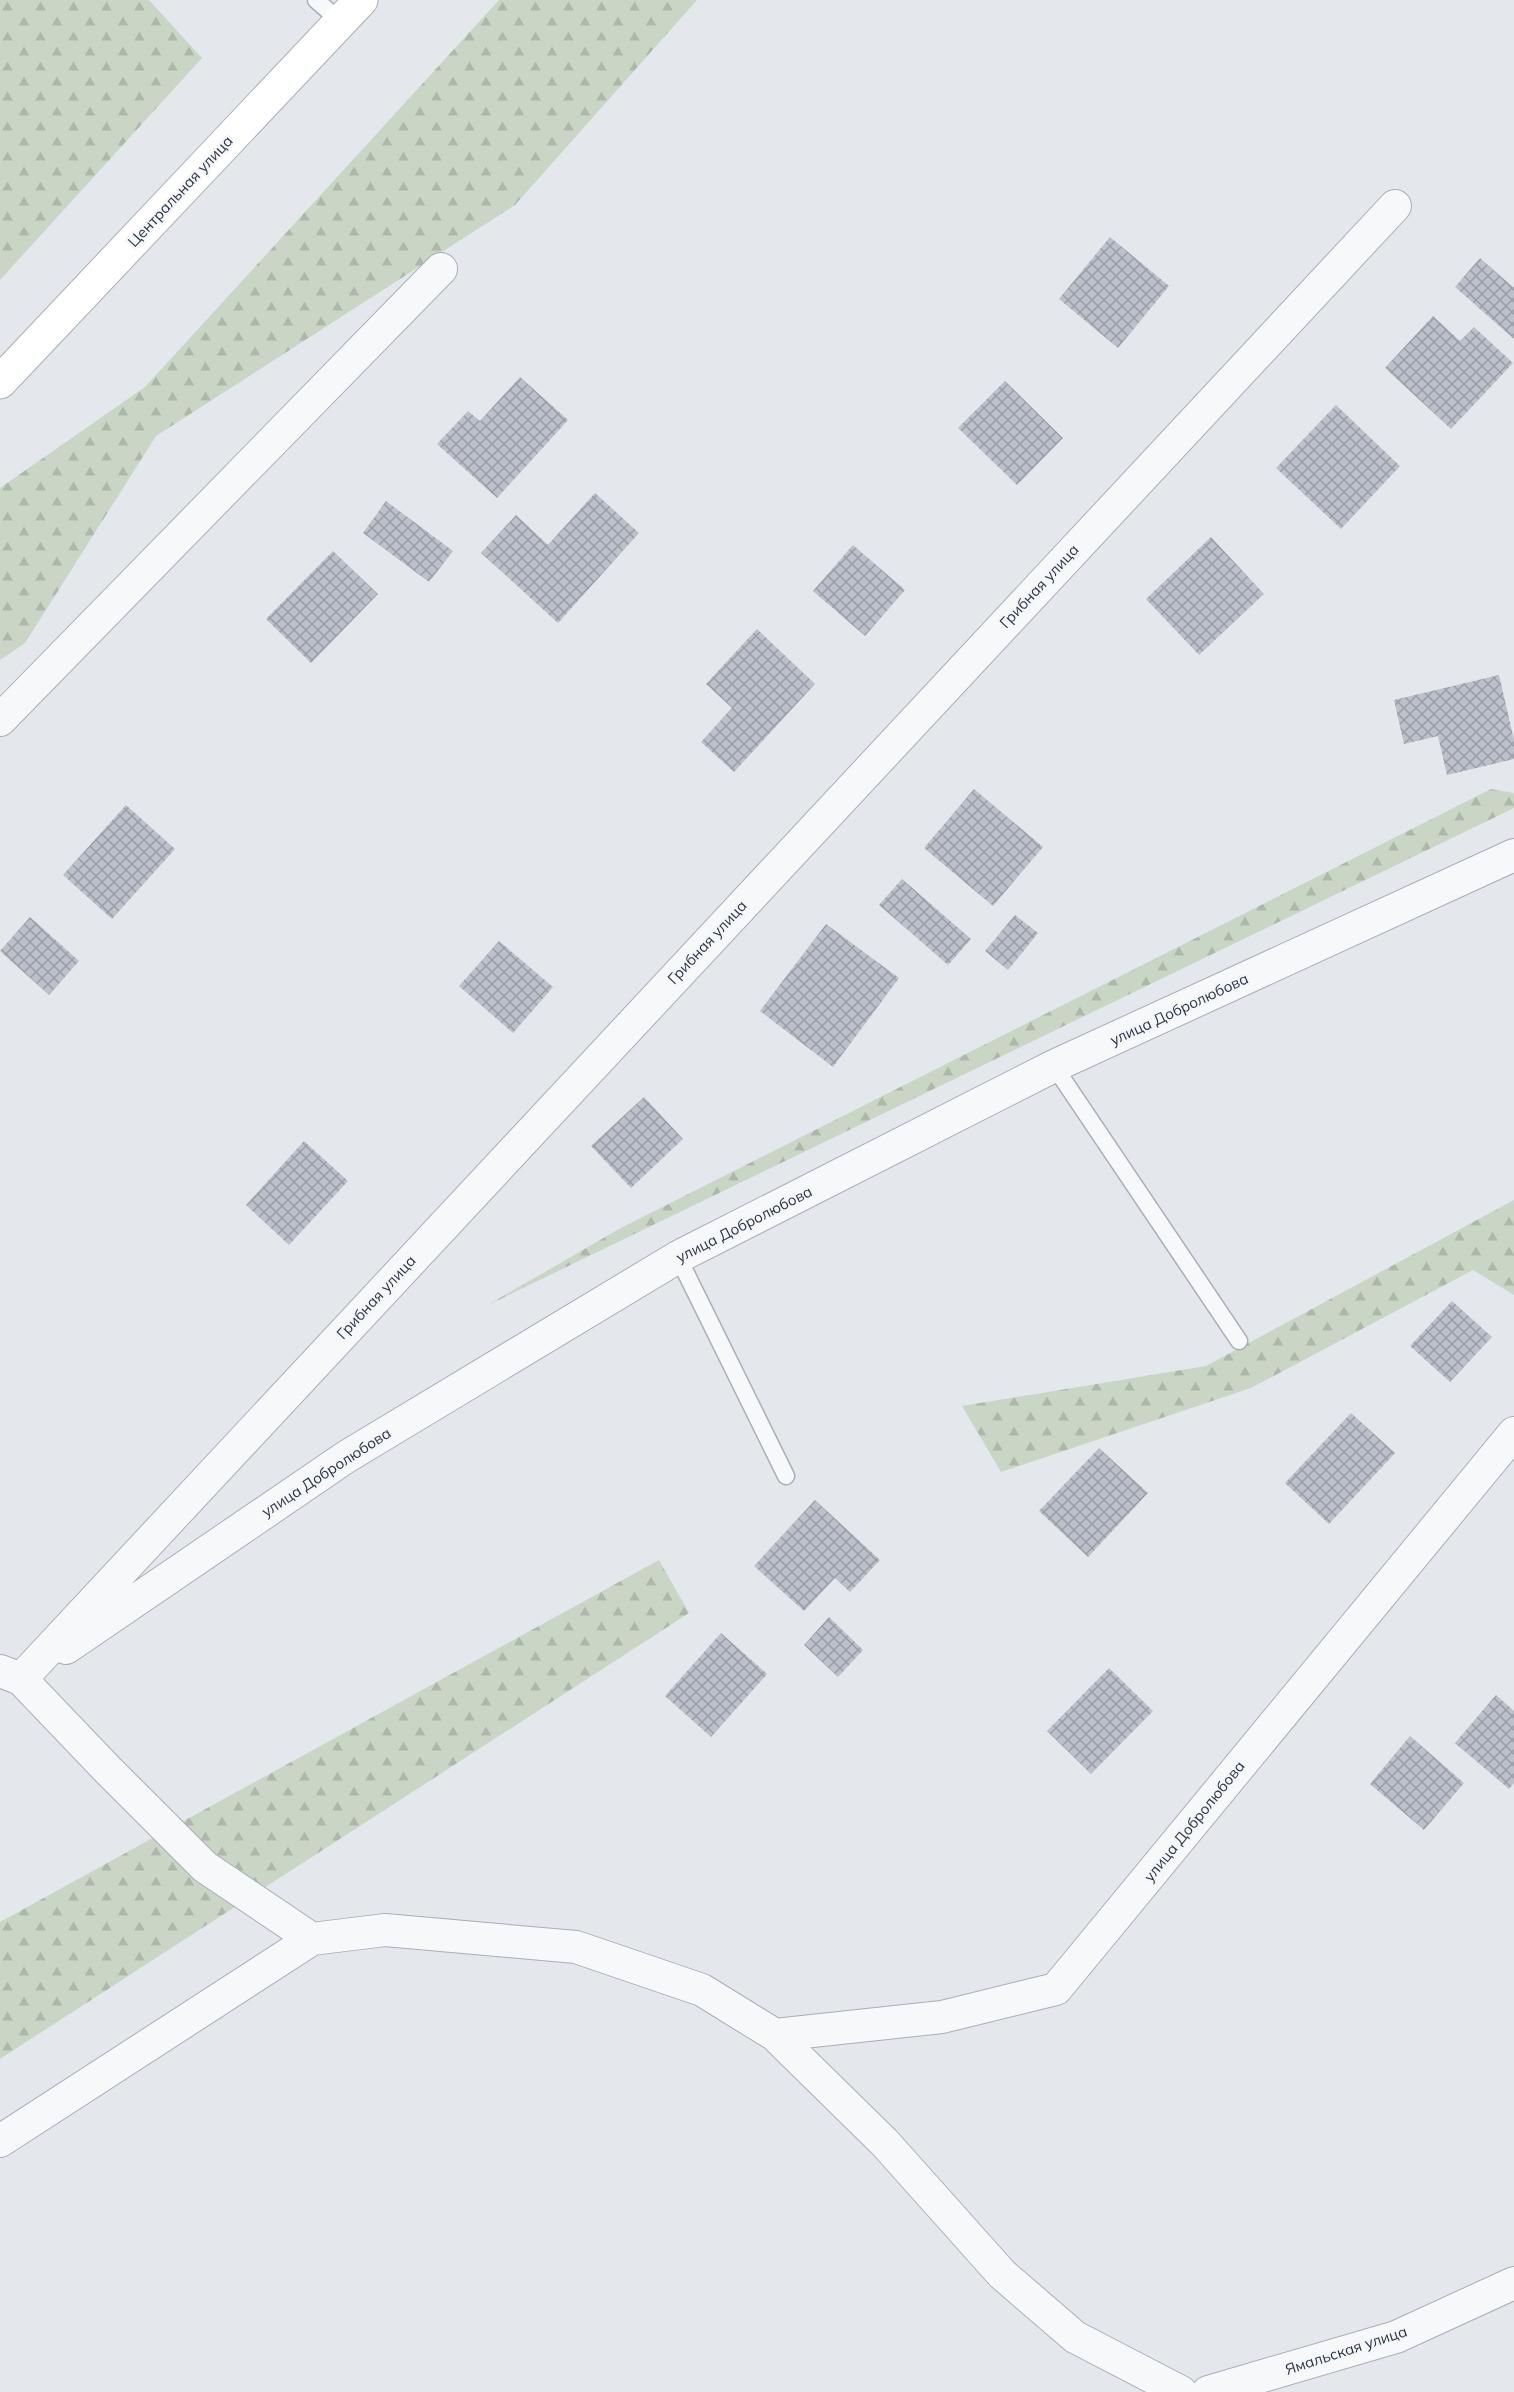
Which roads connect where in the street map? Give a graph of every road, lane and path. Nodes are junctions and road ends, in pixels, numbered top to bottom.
1 (339, 7) edge
2 (1395, 206) dead end
3 (441, 269) dead end
4 (0, 382) edge
5 (0, 720) edge
6 (1514, 855) edge
7 (1054, 1066) junction
8 (678, 1257) junction
9 (1239, 1341) dead end
10 (1514, 1433) edge
11 (786, 1476) dead end
12 (10, 1675) edge
13 (312, 1939) junction
14 (775, 2035) junction
15 (0, 2141) edge
16 (1514, 2283) edge
17 (1180, 2392) edge
18 (1208, 2392) edge

1 - 4 main road, Центральная улица
2 - 12 street, Грибная улица
3 - 5 street
6 - 7 street, улица Добролюбова
7 - 8 street, улица Добролюбова
7 - 9 lane
8 - 11 lane
8 - 12 street, улица Добролюбова
10 - 14 street, улица Добролюбова
12 - 13 street
13 - 14 street
13 - 15 street
14 - 17 street
16 - 18 street, Ямальская улица

